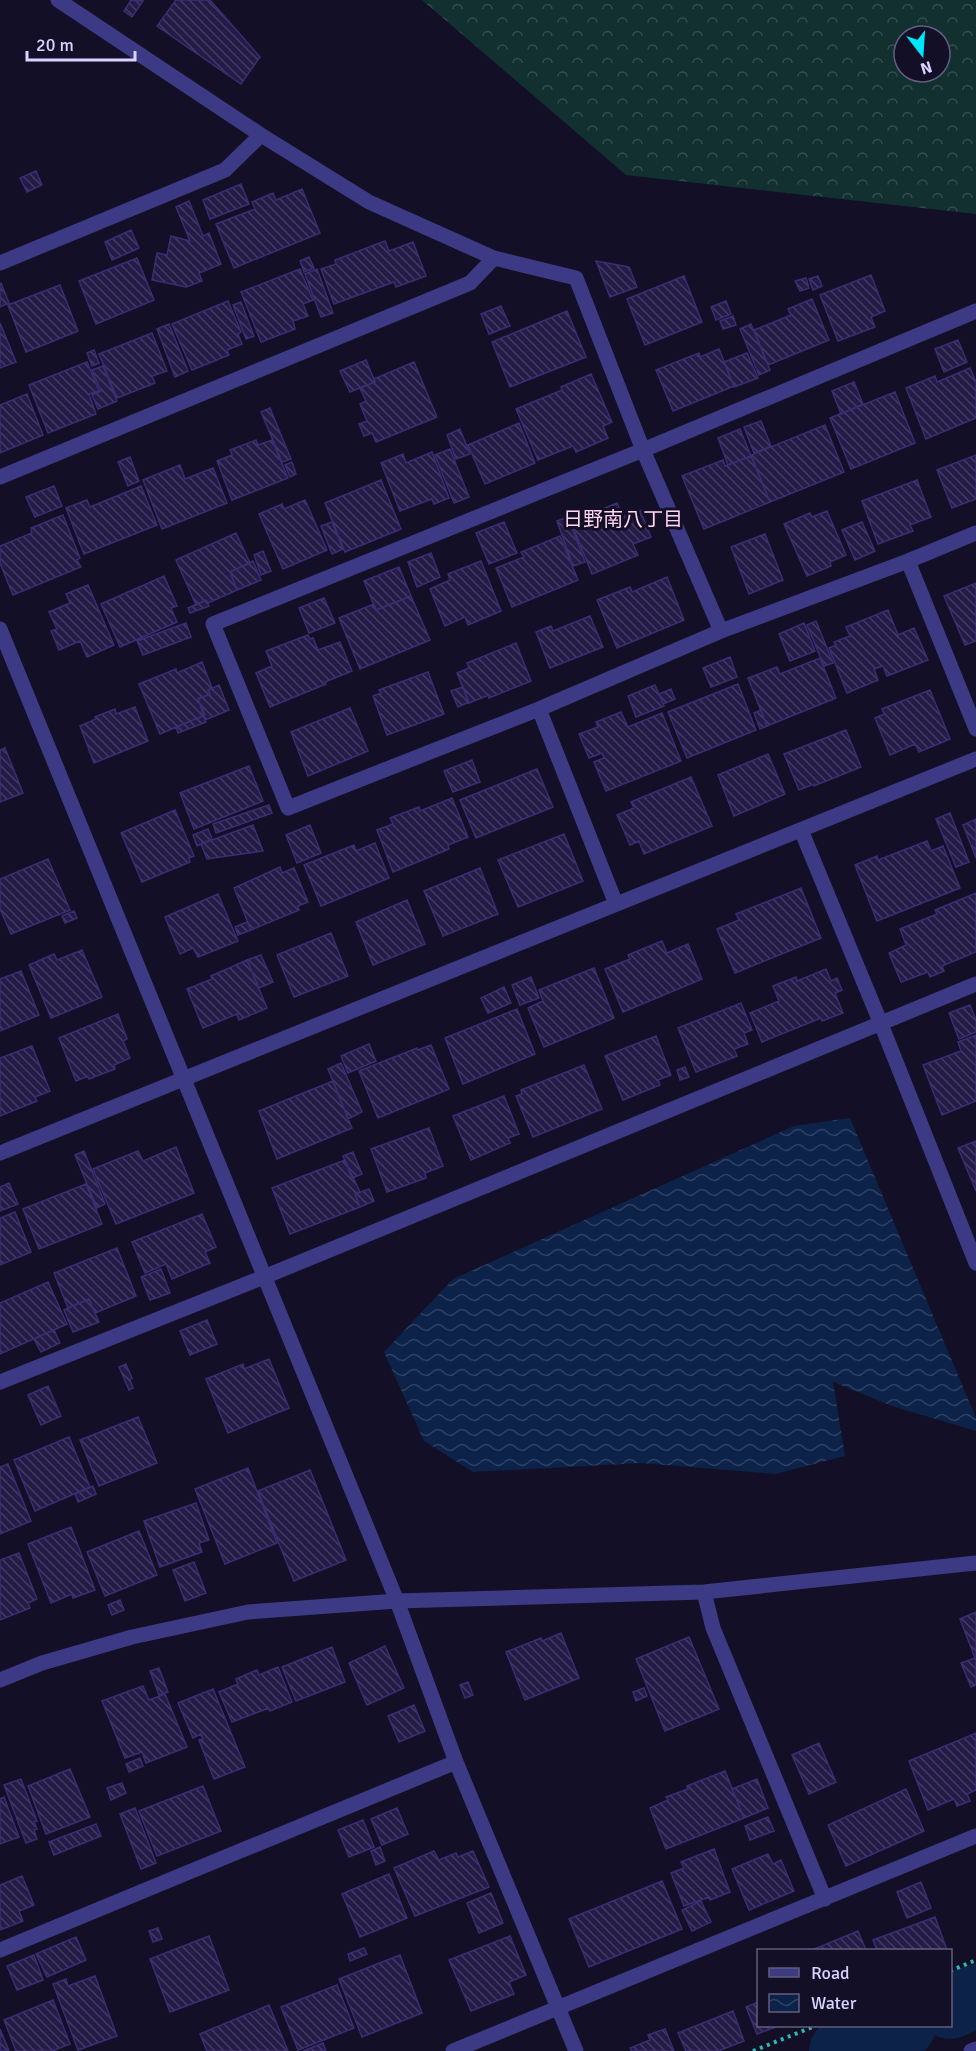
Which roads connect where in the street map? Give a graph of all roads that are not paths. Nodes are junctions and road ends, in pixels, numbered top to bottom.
1 (58, 0) edge
2 (261, 135) junction
3 (494, 258) junction
4 (0, 263) edge
5 (976, 311) edge
6 (643, 450) junction
7 (0, 477) edge
8 (976, 533) edge
9 (908, 561) junction
10 (0, 629) edge
11 (722, 631) junction
12 (539, 709) junction
13 (976, 729) edge
14 (976, 759) edge
15 (801, 830) junction
16 (615, 904) junction
17 (976, 984) edge
18 (881, 1024) junction
19 (183, 1079) junction
20 (0, 1153) edge
21 (976, 1263) edge
22 (264, 1276) junction
23 (0, 1382) edge
24 (976, 1563) edge
25 (704, 1592) junction
26 (397, 1601) junction
27 (0, 1680) edge
28 (456, 1762) junction
29 (976, 1836) edge
30 (825, 1899) junction
31 (0, 1950) edge
32 (558, 2008) junction
33 (976, 2049) edge
34 (453, 2051) edge
35 (576, 2051) edge
36 (971, 2051) edge

1 - 2 street
2 - 3 street
2 - 4 street
3 - 6 street
3 - 7 street
5 - 6 street
6 - 11 street
6 - 12 street
8 - 9 street
9 - 11 street
9 - 13 street
10 - 19 street
11 - 12 street
12 - 16 street
14 - 15 street
15 - 16 street
15 - 18 street
16 - 19 street
17 - 18 street
18 - 21 street
18 - 22 street
19 - 20 street
19 - 22 street
22 - 23 street
22 - 26 street
24 - 25 street
25 - 26 street
25 - 30 street
26 - 27 street
26 - 28 street
28 - 31 street
28 - 32 street
29 - 30 street
30 - 32 street
32 - 34 street
32 - 35 street
33 - 36 street

